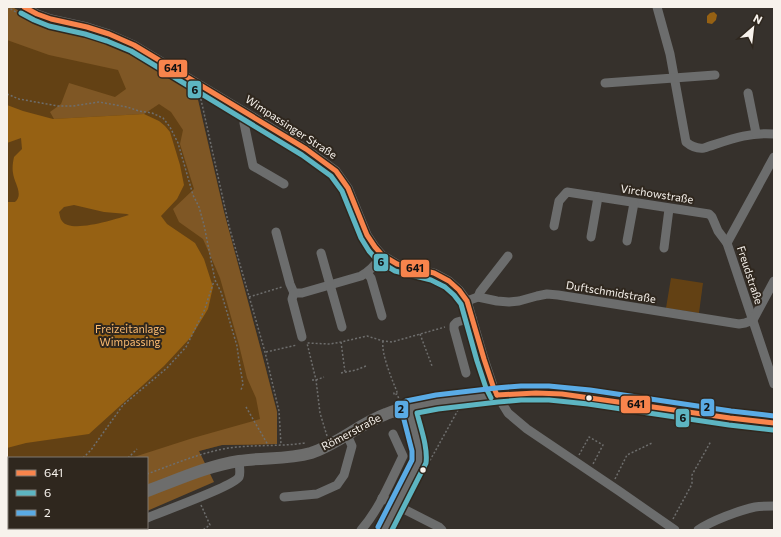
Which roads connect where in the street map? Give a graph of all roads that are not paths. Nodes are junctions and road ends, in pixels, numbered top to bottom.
1 (657, 7) edge
2 (21, 10) edge
3 (715, 75) dead end
4 (674, 78) junction
5 (605, 83) dead end
6 (748, 93) dead end
7 (248, 114) junction
8 (756, 133) junction
9 (774, 134) edge
10 (774, 157) edge
11 (284, 184) dead end
12 (598, 197) junction
13 (634, 203) junction
14 (670, 208) junction
15 (554, 226) dead end
16 (276, 232) dead end
17 (591, 237) dead end
18 (627, 242) dead end
19 (727, 243) junction
20 (664, 248) dead end
21 (320, 254) dead end
22 (382, 255) junction
23 (508, 256) dead end
24 (367, 273) junction
25 (774, 281) edge
26 (330, 285) junction
27 (292, 288) junction
28 (478, 297) junction
29 (467, 301) junction
30 (382, 316) dead end
31 (472, 318) junction
32 (753, 320) junction
33 (342, 327) dead end
34 (304, 340) road end
35 (466, 373) dead end
36 (774, 384) edge
37 (497, 395) junction
38 (403, 404) junction
39 (774, 423) edge
40 (393, 434) dead end
41 (347, 435) junction
42 (239, 461) junction
43 (148, 491) edge
44 (284, 497) dead end
45 (382, 498) junction
46 (397, 505) junction
47 (774, 506) edge
48 (148, 518) edge
49 (672, 528) edge
50 (361, 530) edge
51 (384, 530) edge
52 (442, 530) edge
53 (698, 530) edge

1 - 4 street
2 - 7 street, Wimpassinger Straße
3 - 4 street
4 - 5 street
4 - 8 street
6 - 8 street
7 - 11 street
7 - 22 street, Wimpassinger Straße
8 - 9 street
10 - 19 street, Freudstraße
12 - 13 street, Virchowstraße
12 - 15 street, Virchowstraße
12 - 17 street
13 - 14 street, Virchowstraße
13 - 18 street
14 - 19 street, Virchowstraße
14 - 20 street
16 - 27 street
19 - 32 street, Freudstraße
21 - 26 street
22 - 24 street
22 - 29 street, Wimpassinger Straße
23 - 28 street
24 - 26 street
24 - 30 street
25 - 32 street
26 - 27 street
26 - 33 street
27 - 34 street
28 - 29 street
28 - 32 street, Duftschmidstraße
29 - 31 street, Wimpassinger Straße
31 - 35 street
31 - 37 street, Wimpassinger Straße
32 - 36 street, Freudstraße
37 - 38 main road, Römerstraße
37 - 39 main road, Römerstraße
37 - 49 street, Wimpassinger Straße
38 - 41 main road, Römerstraße
38 - 46 street
40 - 45 street
41 - 42 main road, Römerstraße
41 - 44 street
42 - 43 main road, Römerstraße
42 - 48 street
45 - 46 street
45 - 50 street
46 - 51 street
46 - 52 street
47 - 53 street

